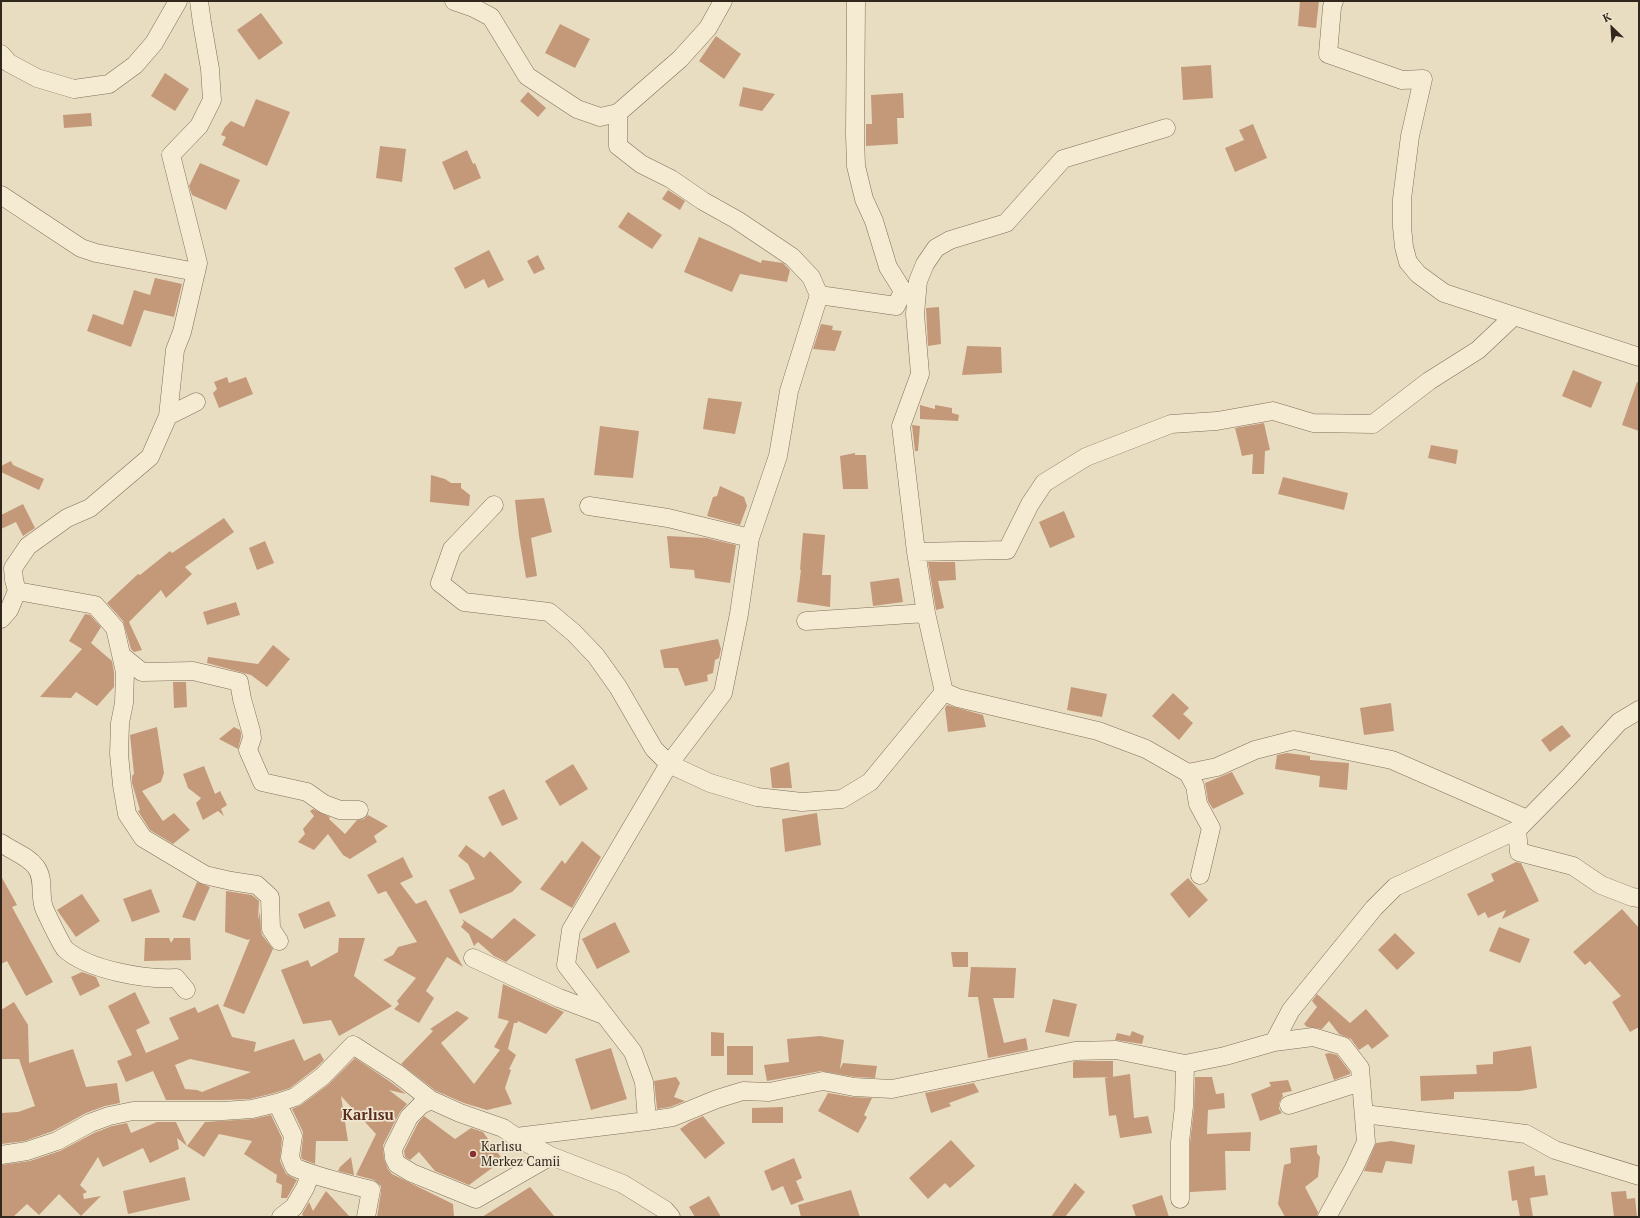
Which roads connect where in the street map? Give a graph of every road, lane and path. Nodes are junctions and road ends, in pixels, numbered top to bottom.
1 (178, 1) edge
2 (200, 1) edge
3 (454, 1) edge
4 (723, 1) edge
5 (856, 1) edge
6 (1334, 1) edge
7 (1, 54) edge
8 (618, 113) junction
9 (1166, 128) dead end
10 (1, 196) edge
11 (196, 272) junction
12 (819, 295) junction
13 (1514, 316) junction
14 (1639, 357) edge
15 (196, 402) dead end
16 (168, 416) junction
17 (494, 505) dead end
18 (588, 506) dead end
19 (750, 538) junction
20 (916, 552) junction
21 (1, 561) edge
22 (18, 591) junction
23 (926, 613) junction
24 (1, 618) edge
25 (806, 621) dead end
26 (122, 656) junction
27 (944, 692) junction
28 (1639, 710) edge
29 (669, 764) junction
30 (1188, 773) junction
31 (358, 810) dead end
32 (1522, 825) junction
33 (1, 843) edge
34 (1200, 875) dead end
35 (1639, 898) edge
36 (279, 942) dead end
37 (473, 958) dead end
38 (186, 990) dead end
39 (604, 1015) junction
40 (1274, 1042) junction
41 (1185, 1064) junction
42 (1361, 1082) junction
43 (431, 1100) junction
44 (277, 1103) junction
45 (1289, 1105) dead end
46 (1364, 1114) junction
47 (647, 1121) junction
48 (516, 1137) junction
49 (1, 1156) edge
50 (551, 1156) junction
51 (310, 1174) junction
52 (1639, 1176) edge
53 (1180, 1198) dead end
54 (281, 1217) edge
55 (366, 1217) edge
56 (671, 1217) edge
57 (1327, 1217) edge

1 - 7 street
2 - 11 street
3 - 8 street
4 - 8 street
5 - 12 street
6 - 13 street
8 - 12 street
9 - 20 street
10 - 11 street
11 - 16 street
12 - 19 street
13 - 14 street
13 - 20 street
15 - 16 street
16 - 22 street
17 - 29 street
18 - 19 street
19 - 29 street
20 - 23 street
21 - 22 street
22 - 24 street
22 - 26 street
23 - 25 street
23 - 27 street
26 - 31 street
26 - 36 street
27 - 29 street
27 - 30 street
28 - 32 street
29 - 39 street
30 - 32 street
30 - 34 street
32 - 35 street
32 - 40 street
33 - 38 street
37 - 39 street
39 - 47 street
40 - 41 street
40 - 42 street
41 - 47 street
41 - 53 street
42 - 45 street
42 - 46 street
43 - 44 street
43 - 48 street
43 - 50 street
44 - 49 street
44 - 51 street
46 - 52 street
46 - 57 street
47 - 48 street
48 - 50 street
50 - 56 street
51 - 54 street
51 - 55 street

